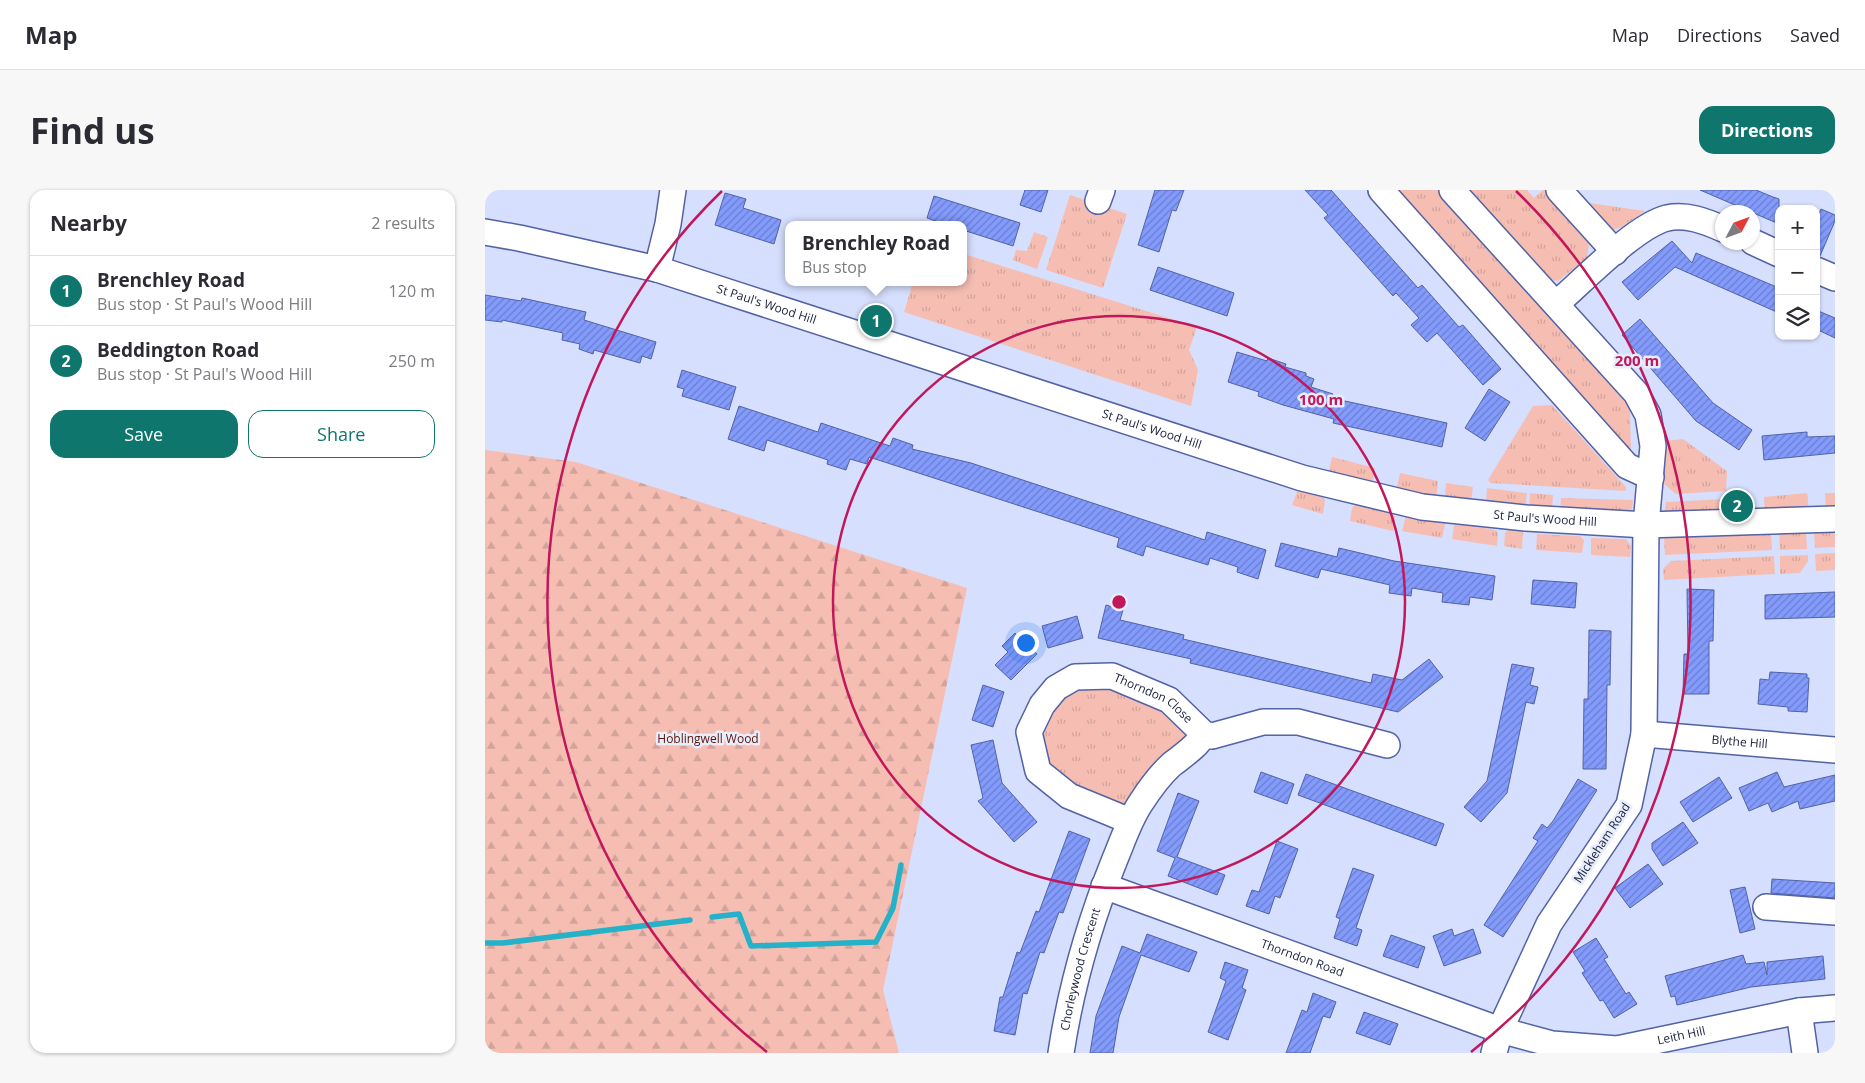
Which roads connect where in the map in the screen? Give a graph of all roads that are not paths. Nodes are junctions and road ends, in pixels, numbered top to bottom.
1 (673, 190) edge
2 (1381, 190) edge
3 (1452, 190) edge
4 (1559, 190) edge
5 (1715, 226) edge
6 (485, 232) edge
7 (1760, 245) edge
8 (1615, 252) junction
9 (1775, 252) edge
10 (657, 269) junction
11 (1820, 272) edge
12 (1835, 278) edge
13 (1556, 304) junction
14 (1651, 477) junction
15 (1835, 519) edge
16 (1646, 525) junction
17 (1204, 734) junction
18 (1644, 734) junction
19 (1387, 745) dead end
20 (1835, 750) edge
21 (1130, 821) junction
22 (1104, 886) junction
23 (1766, 907) dead end
24 (1835, 912) edge
25 (1835, 1008) edge
26 (1799, 1011) junction
27 (1497, 1041) edge
28 (1061, 1053) edge
29 (1805, 1053) edge

1 - 10 street
2 - 14 street
3 - 13 street, Mickleham Road
4 - 8 street
5 - 8 street
6 - 10 street, St Paul's Wood Hill
7 - 9 street
8 - 13 street
10 - 16 street, St Paul's Wood Hill
11 - 12 street
13 - 14 street, Mickleham Road
14 - 16 street, Mickleham Road
15 - 16 street, St Paul's Wood Hill
16 - 18 street, Mickleham Road
17 - 19 street, Thorndon Close
17 - 21 street, Thorndon Close
17 - 21 street, Thorndon Close
18 - 20 street, Blythe Hill
18 - 27 street, Mickleham Road
21 - 22 street, Thorndon Close
22 - 27 street, Thorndon Road
22 - 28 street, Chorleywood Crescent
23 - 24 street
25 - 26 street, Leith Hill
26 - 27 street, Leith Hill
26 - 29 street

